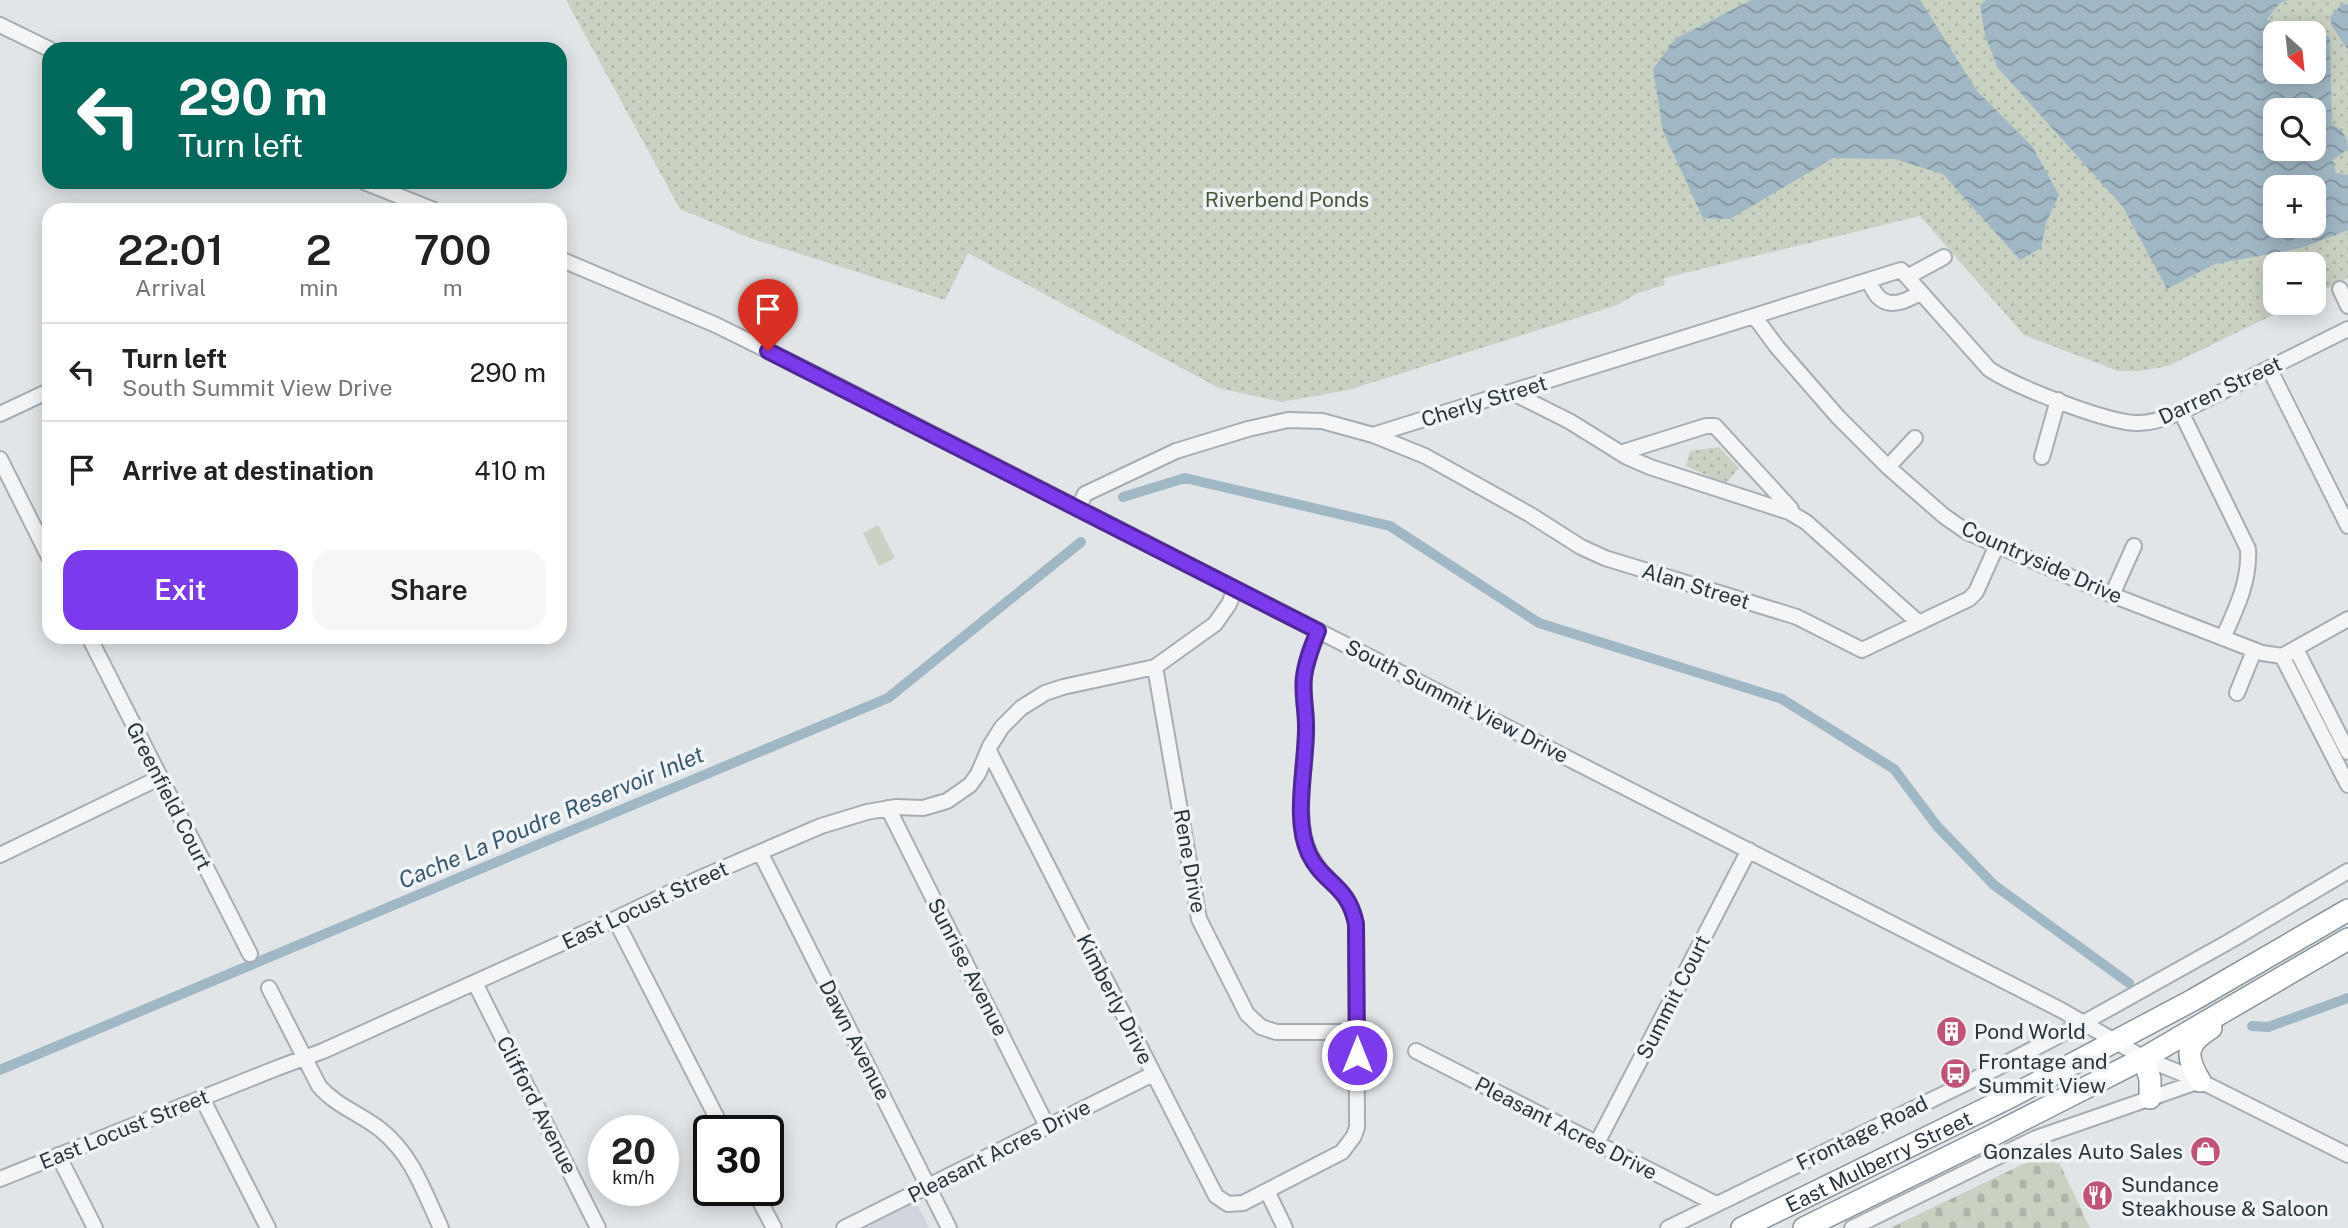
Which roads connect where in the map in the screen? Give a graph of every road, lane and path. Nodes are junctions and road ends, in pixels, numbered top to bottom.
1 (0, 25) edge
2 (42, 46) edge
3 (377, 189) edge
4 (406, 203) edge
5 (1944, 257) dead end
6 (567, 262) edge
7 (1904, 274) junction
8 (1869, 280) junction
9 (2340, 289) dead end
10 (1921, 292) junction
11 (2348, 306) edge
12 (1754, 316) junction
13 (2348, 329) edge
14 (2269, 368) junction
15 (1511, 392) junction
16 (42, 394) edge
17 (2058, 400) junction
18 (2181, 412) junction
19 (0, 414) edge
20 (1373, 435) junction
21 (1915, 438) dead end
22 (1620, 453) junction
23 (2042, 457) dead end
24 (0, 459) edge
25 (1888, 467) junction
26 (1078, 509) junction
27 (1806, 522) junction
28 (2348, 526) edge
29 (42, 543) edge
30 (1997, 545) junction
31 (2134, 547) dead end
32 (1235, 589) junction
33 (2112, 595) junction
34 (2348, 619) edge
35 (1919, 623) junction
36 (1318, 631) junction
37 (2223, 638) junction
38 (92, 644) edge
39 (2254, 651) junction
40 (2289, 653) junction
41 (1155, 667) junction
42 (2237, 692) dead end
43 (989, 751) junction
44 (2348, 752) edge
45 (159, 778) junction
46 (2348, 785) edge
47 (888, 808) junction
48 (1749, 850) junction
49 (760, 852) junction
50 (0, 855) edge
51 (2348, 871) edge
52 (2348, 910) edge
53 (615, 919) junction
54 (2348, 939) edge
55 (250, 954) dead end
56 (475, 983) junction
57 (269, 988) dead end
58 (2264, 989) junction
59 (2082, 1023) junction
60 (1357, 1032) junction
61 (2116, 1041) junction
62 (1416, 1051) dead end
63 (2144, 1058) junction
64 (304, 1059) junction
65 (1153, 1074) junction
66 (2200, 1081) junction
67 (202, 1098) junction
68 (2151, 1098) junction
69 (715, 1115) edge
70 (1047, 1126) junction
71 (1597, 1143) junction
72 (58, 1155) junction
73 (2348, 1155) edge
74 (0, 1179) edge
75 (928, 1186) junction
76 (1267, 1191) junction
77 (1716, 1204) junction
78 (762, 1206) edge
79 (95, 1228) edge
80 (268, 1228) edge
81 (441, 1228) edge
82 (598, 1228) edge
83 (774, 1228) edge
84 (845, 1228) edge
85 (949, 1228) edge
86 (1285, 1228) edge
87 (1668, 1228) edge
88 (1742, 1228) edge
89 (1804, 1228) edge
90 (1852, 1228) edge

1 - 2 street
3 - 4 street
5 - 7 street, Cherly Street
6 - 26 street, South Summit View Drive
7 - 8 street, Cherly Street
7 - 10 street, Darren Street
8 - 10 street
8 - 12 street, Cherly Street
9 - 11 street
10 - 17 street, Darren Street
12 - 15 street, Cherly Street
12 - 25 street, Countryside Drive
13 - 14 street, Darren Street
14 - 18 street, Darren Street
14 - 28 street
15 - 20 street, Cherly Street
15 - 22 street
16 - 19 street
17 - 18 street, Darren Street
17 - 23 street
18 - 37 street
20 - 26 street
20 - 35 street, Alan Street
21 - 25 street
22 - 27 street
22 - 27 street
24 - 29 street
25 - 30 street, Countryside Drive
26 - 32 street, South Summit View Drive
27 - 35 street
30 - 33 street, Countryside Drive
30 - 35 street, Alan Street
31 - 33 street
32 - 36 street, South Summit View Drive
32 - 41 street, East Locust Street
33 - 37 street, Countryside Drive
34 - 40 street
36 - 48 street, South Summit View Drive
36 - 60 street, Kimberly Drive
37 - 39 street, Countryside Drive
38 - 45 street, Greenfield Court
39 - 40 street, Countryside Drive
39 - 42 street
40 - 44 street
40 - 46 street
41 - 43 street, East Locust Street
41 - 60 street, Rene Drive
43 - 47 street, East Locust Street
43 - 65 street, Kimberly Drive
45 - 50 street
45 - 55 street, Greenfield Court
47 - 49 street, East Locust Street
47 - 70 street, Sunrise Avenue
48 - 59 street, South Summit View Drive
48 - 71 street, Summit Court
49 - 53 street, East Locust Street
49 - 75 street, Dawn Avenue
51 - 59 street, Frontage Road
52 - 61 highway, East Mulberry Street
53 - 56 street, East Locust Street
53 - 69 street
54 - 58 highway, East Mulberry Street
56 - 64 street, East Locust Street
56 - 82 street, Clifford Avenue
57 - 64 street
58 - 63 highway, East Mulberry Street
58 - 66 highway
59 - 61 street, South Summit View Drive
59 - 77 street, Frontage Road
60 - 76 street, Kimberly Drive
61 - 63 street, South Summit View Drive
61 - 88 highway, East Mulberry Street
62 - 71 street, Pleasant Acres Drive
63 - 66 street, South Summit View Drive
63 - 68 highway
63 - 89 highway, East Mulberry Street
64 - 67 street, East Locust Street
64 - 81 street
65 - 70 street, Pleasant Acres Drive
65 - 76 street, Kimberly Drive
66 - 68 street
66 - 73 street, South Summit View Drive
67 - 72 street, East Locust Street
67 - 80 street
68 - 90 street
70 - 75 street, Pleasant Acres Drive
71 - 77 street, Pleasant Acres Drive
72 - 74 street, East Locust Street
72 - 79 street
75 - 84 street, Pleasant Acres Drive
75 - 85 street, Dawn Avenue
76 - 86 street
77 - 87 street, Frontage Road
78 - 83 street

